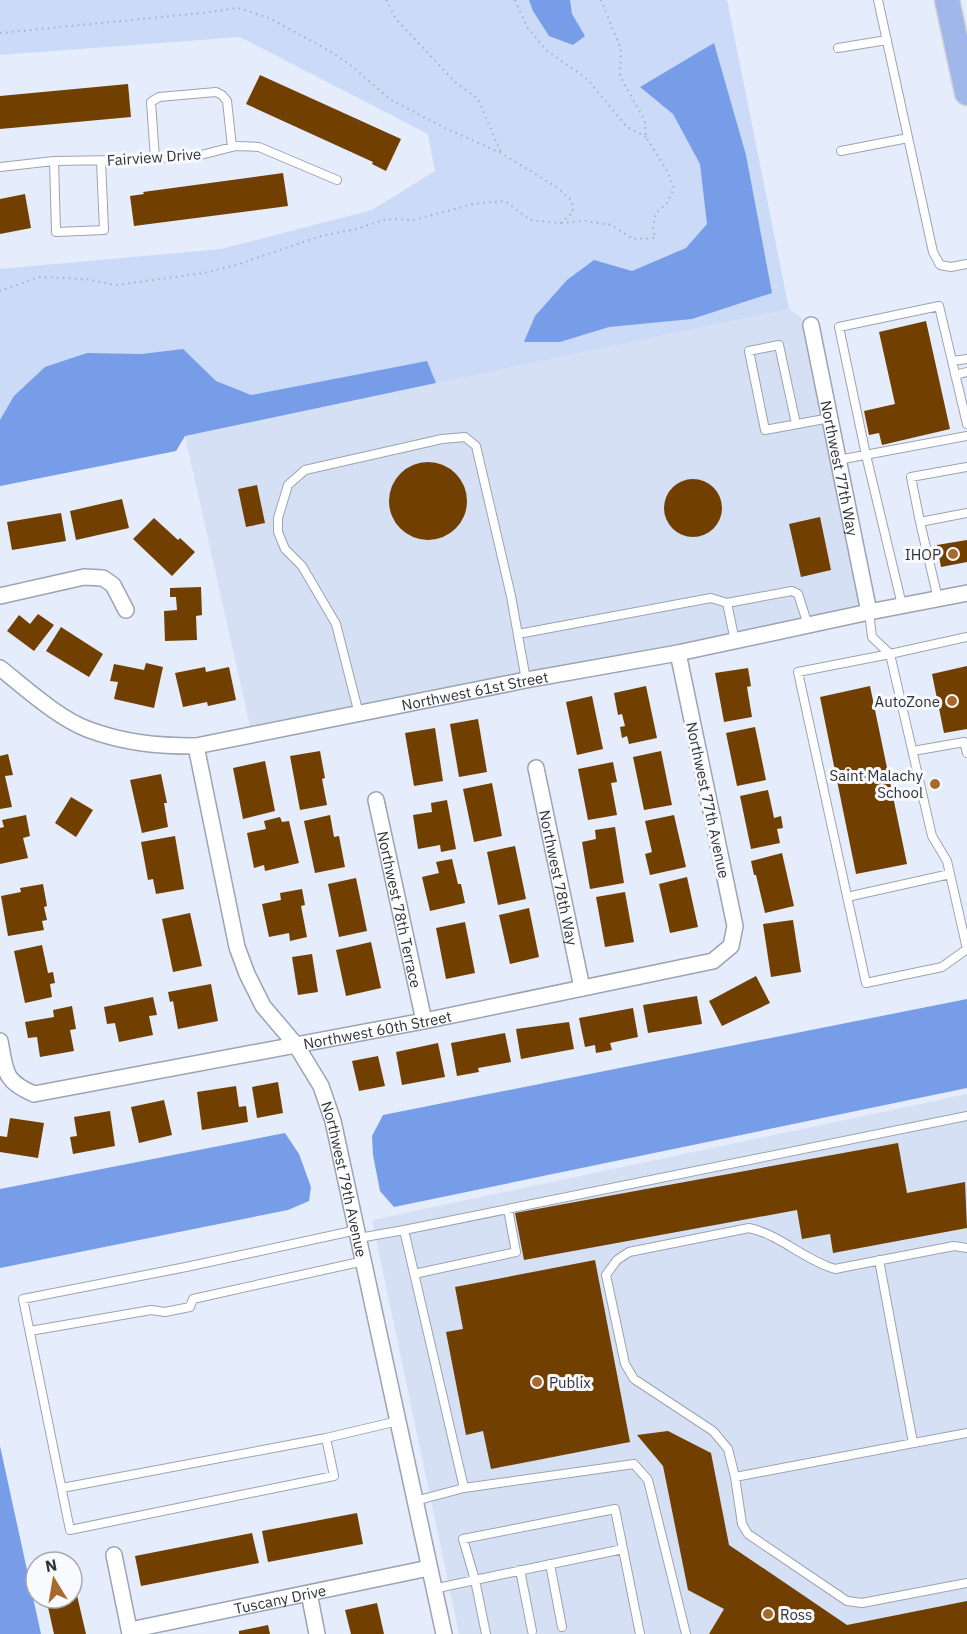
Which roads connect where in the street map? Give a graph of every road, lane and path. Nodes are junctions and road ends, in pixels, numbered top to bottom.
1 (386, 0) edge
2 (515, 0) edge
3 (601, 0) edge
4 (878, 0) edge
5 (947, 0) edge
6 (887, 40) junction
7 (838, 48) dead end
8 (967, 93) edge
9 (646, 137) junction
10 (908, 138) junction
11 (232, 147) junction
12 (841, 151) dead end
13 (501, 153) dead end
14 (154, 158) junction
15 (54, 161) junction
16 (101, 161) junction
17 (0, 167) edge
18 (337, 180) dead end
19 (561, 222) dead end
20 (967, 264) edge
21 (811, 324) dead end
22 (967, 358) edge
23 (952, 362) junction
24 (967, 372) edge
25 (955, 375) junction
26 (830, 418) junction
27 (796, 424) junction
28 (967, 424) edge
29 (967, 436) edge
30 (866, 455) junction
31 (838, 460) junction
32 (967, 467) edge
33 (967, 513) edge
34 (920, 522) junction
35 (967, 593) edge
36 (0, 596) edge
37 (938, 599) junction
38 (727, 603) junction
39 (902, 606) junction
40 (126, 610) dead end
41 (869, 612) junction
42 (808, 625) junction
43 (518, 634) junction
44 (967, 637) edge
45 (735, 641) junction
46 (678, 653) junction
47 (890, 654) junction
48 (0, 668) edge
49 (525, 680) junction
50 (359, 714) junction
51 (966, 741) edge
52 (196, 746) junction
53 (913, 751) junction
54 (967, 753) edge
55 (536, 768) dead end
56 (376, 800) dead end
57 (950, 874) junction
58 (847, 897) junction
59 (731, 946) joint
60 (967, 949) edge
61 (582, 988) junction
62 (424, 1021) junction
63 (0, 1041) edge
64 (296, 1045) junction
65 (967, 1116) edge
66 (508, 1209) junction
67 (404, 1230) junction
68 (358, 1234) junction
69 (967, 1248) edge
70 (879, 1260) junction
71 (364, 1261) junction
72 (414, 1275) junction
73 (30, 1331) junction
74 (398, 1421) junction
75 (967, 1433) edge
76 (326, 1438) junction
77 (913, 1443) junction
78 (735, 1477) junction
79 (62, 1488) junction
80 (464, 1488) junction
81 (414, 1501) junction
82 (623, 1550) junction
83 (114, 1555) dead end
84 (550, 1564) junction
85 (429, 1568) junction
86 (520, 1570) junction
87 (475, 1580) junction
88 (967, 1583) edge
89 (433, 1589) junction
90 (309, 1593) junction
91 (562, 1627) dead end
92 (532, 1631) dead end
93 (130, 1632) edge
94 (317, 1634) edge
95 (444, 1634) edge
96 (486, 1634) edge
97 (640, 1634) edge
98 (686, 1634) edge

1 - 13 path
2 - 9 path
3 - 9 path
4 - 6 lane
5 - 8 main road
6 - 7 lane
6 - 10 lane
9 - 19 path
10 - 12 lane
10 - 20 lane
11 - 14 lane, Fairview Drive
11 - 14 lane
11 - 18 lane, Fairview Drive
14 - 16 lane, Fairview Drive
15 - 16 lane, Fairview Drive
15 - 16 lane
15 - 17 lane, Fairview Drive
21 - 26 street, Northwest 77th Way
22 - 23 lane
23 - 25 lane
23 - 30 lane
24 - 25 lane
25 - 28 lane
26 - 27 lane
26 - 31 street, Northwest 77th Way
27 - 27 lane
29 - 30 lane
30 - 31 lane
30 - 39 lane
31 - 41 street, Northwest 77th Way
32 - 34 lane
33 - 34 lane
34 - 37 lane
35 - 37 street, Northwest 61st Street
36 - 40 street
37 - 39 street, Northwest 61st Street
38 - 42 lane
38 - 43 lane
38 - 45 lane
39 - 41 street, Northwest 61st Street
41 - 42 street, Northwest 61st Street
41 - 47 lane
42 - 45 street, Northwest 61st Street
43 - 49 lane
43 - 50 lane
44 - 47 lane
45 - 46 street, Northwest 61st Street
46 - 49 street, Northwest 61st Street
46 - 59 street, Northwest 77th Avenue
47 - 53 lane
47 - 58 lane
48 - 52 street, Northwest 61st Street
49 - 50 street, Northwest 61st Street
50 - 52 street, Northwest 61st Street
51 - 53 lane
51 - 54 lane
52 - 64 street, Northwest 79th Avenue
53 - 57 lane
55 - 61 street, Northwest 78th Way
56 - 62 street, Northwest 78th Terrace
57 - 58 lane
57 - 60 lane
58 - 60 lane
59 - 61 street, Northwest 60th Street
61 - 62 street, Northwest 60th Street
62 - 64 street, Northwest 60th Street
63 - 64 street, Northwest 60th Street
64 - 68 street, Northwest 79th Avenue
65 - 66 lane
66 - 67 lane
66 - 72 lane
67 - 68 lane
67 - 72 lane
68 - 71 street, Northwest 79th Avenue
68 - 73 lane
69 - 70 lane
70 - 77 lane
70 - 78 lane
71 - 73 lane
71 - 74 street, Northwest 79th Avenue
72 - 80 lane
73 - 79 lane
74 - 76 lane
74 - 81 street, Northwest 79th Avenue
75 - 77 lane
76 - 79 lane
76 - 79 lane
77 - 78 lane
78 - 88 lane
80 - 81 lane
80 - 98 lane
81 - 85 street, Northwest 79th Avenue
82 - 84 lane
82 - 87 lane
82 - 97 lane
83 - 93 street
84 - 86 lane
84 - 91 lane
85 - 89 street, Northwest 79th Avenue
85 - 90 street, Tuscany Drive
86 - 87 lane
86 - 92 lane
87 - 89 lane
87 - 96 lane
89 - 95 street, Northwest 79th Avenue
90 - 93 street, Tuscany Drive
90 - 94 street

